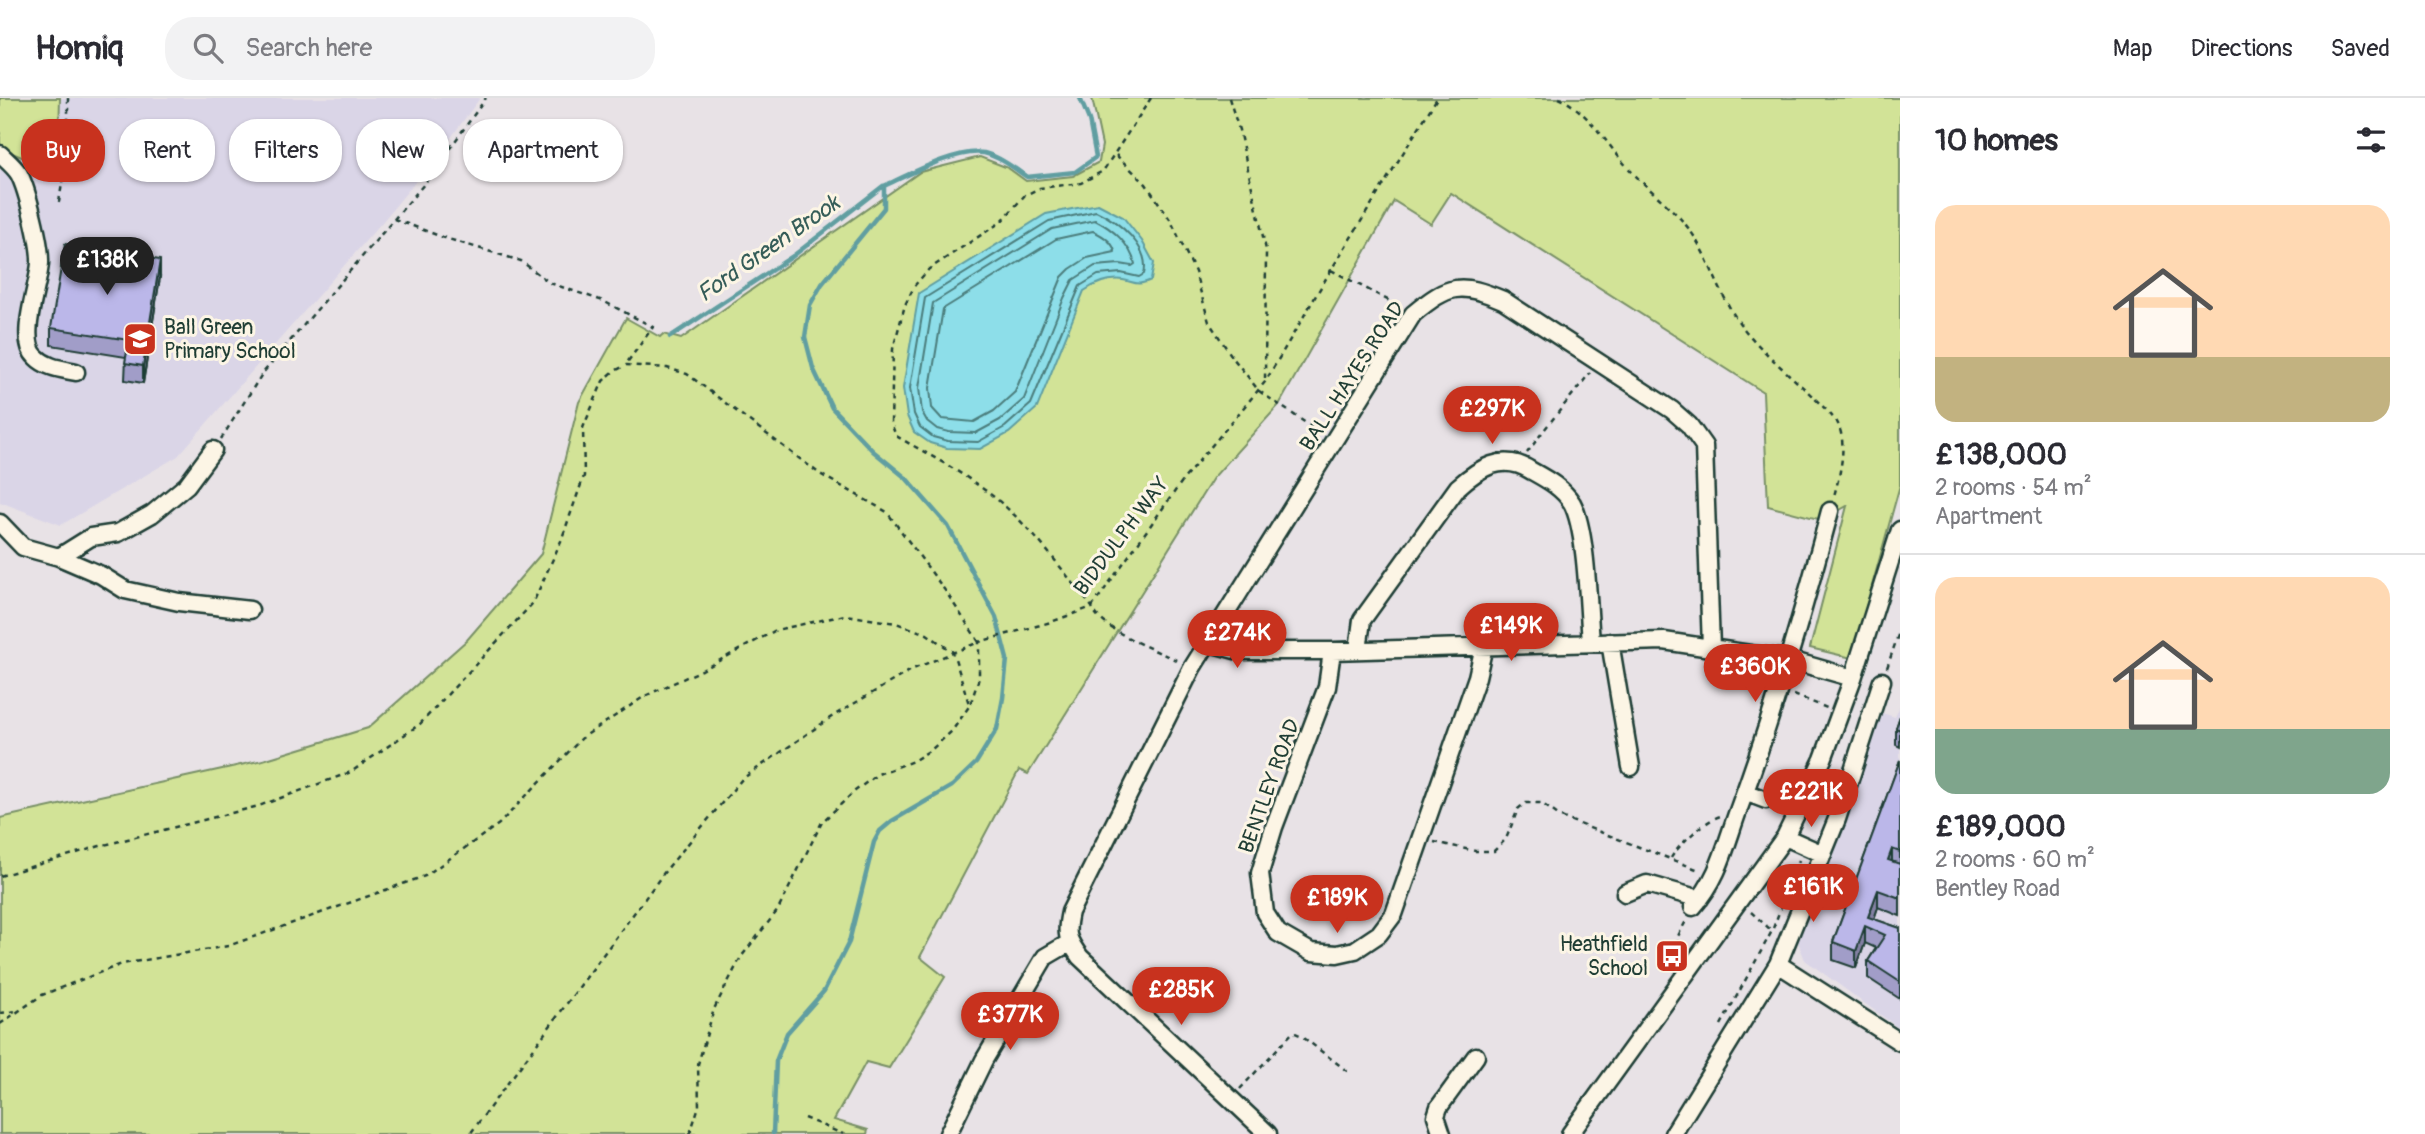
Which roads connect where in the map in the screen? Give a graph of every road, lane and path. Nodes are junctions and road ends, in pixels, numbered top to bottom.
1 (68, 98) edge
2 (486, 98) edge
3 (1151, 98) edge
4 (1229, 98) edge
5 (1437, 98) edge
6 (1559, 98) edge
7 (0, 154) edge
8 (1115, 154) junction
9 (59, 202) dead end
10 (394, 219) junction
11 (1331, 270) junction
12 (1413, 314) junction
13 (1599, 363) junction
14 (624, 366) junction
15 (76, 372) dead end
16 (1265, 382) junction
17 (1259, 391) junction
18 (1334, 442) junction
19 (214, 450) joint
20 (1520, 464) junction
21 (1830, 511) joint
22 (0, 523) edge
23 (1900, 530) edge
24 (60, 557) junction
25 (1092, 607) junction
26 (250, 610) dead end
27 (1900, 629) edge
28 (979, 642) junction
29 (1591, 642) junction
30 (1610, 642) junction
31 (1209, 643) junction
32 (1484, 646) junction
33 (1711, 648) junction
34 (1358, 650) junction
35 (1332, 651) junction
36 (953, 652) junction
37 (1790, 660) junction
38 (1192, 668) junction
39 (1853, 678) junction
40 (1882, 681) joint
41 (1780, 689) junction
42 (970, 705) junction
43 (1840, 713) junction
44 (1631, 767) dead end
45 (1745, 792) junction
46 (1766, 800) dead end
47 (1736, 816) junction
48 (1421, 836) junction
49 (1784, 837) junction
50 (1804, 846) junction
51 (1823, 854) junction
52 (1671, 858) junction
53 (0, 876) edge
54 (1715, 877) junction
55 (1625, 893) dead end
56 (1738, 901) junction
57 (1697, 903) junction
58 (1772, 930) junction
59 (1786, 942) junction
60 (1069, 943) junction
61 (1778, 964) junction
62 (1684, 976) junction
63 (19, 1010) junction
64 (0, 1013) edge
65 (0, 1024) edge
66 (1717, 1031) dead end
67 (1900, 1042) edge
68 (1476, 1056) dead end
69 (1351, 1074) dead end
70 (1231, 1100) junction
71 (804, 1118) dead end
72 (470, 1134) edge
73 (690, 1134) edge
74 (843, 1134) edge
75 (948, 1134) edge
76 (1268, 1134) edge
77 (1442, 1134) edge
78 (1570, 1134) edge
79 (1673, 1134) edge

1 - 9 path
2 - 10 path
3 - 8 path
4 - 16 path
5 - 11 path, BIDDULPH WAY
6 - 21 path
7 - 15 street
8 - 17 path
8 - 25 path
10 - 14 path
10 - 19 path
11 - 12 path
11 - 16 path, BIDDULPH WAY
12 - 13 street, BALL HAYES ROAD
12 - 18 street, BALL HAYES ROAD
13 - 20 path
13 - 33 street, BALL HAYES ROAD
14 - 28 path
14 - 53 path
16 - 17 path, BIDDULPH WAY
17 - 18 path
17 - 25 path, BIDDULPH WAY
18 - 31 street, BALL HAYES ROAD
19 - 24 street
20 - 29 street
20 - 34 street
21 - 37 street
22 - 24 street
23 - 39 street
24 - 26 street
25 - 28 path, BIDDULPH WAY
25 - 38 path
27 - 40 path
28 - 36 path, BIDDULPH WAY
28 - 42 path
29 - 30 street
29 - 32 street
30 - 33 street
30 - 44 street
31 - 35 street
31 - 38 street, BALL HAYES ROAD
32 - 34 street
32 - 48 street, BENTLEY ROAD
33 - 37 street
34 - 35 street
35 - 48 street, BENTLEY ROAD
36 - 42 path
36 - 63 path
36 - 72 path, BIDDULPH WAY
37 - 39 street
37 - 41 street
38 - 60 street, BALL HAYES ROAD
39 - 43 street
40 - 51 street
41 - 43 path
41 - 45 street
42 - 73 path
43 - 49 street
45 - 46 street
45 - 47 street
47 - 52 path
47 - 54 street
48 - 52 path
49 - 50 street
49 - 56 street
50 - 51 street
50 - 58 path
51 - 59 street
52 - 54 path
54 - 57 street
55 - 57 street
56 - 58 path
56 - 62 street
57 - 62 path
58 - 59 path
58 - 66 path
59 - 61 street
60 - 70 street
60 - 75 street
61 - 67 street
61 - 79 street
62 - 78 street
63 - 64 path
63 - 65 path
68 - 77 street
69 - 70 path
70 - 76 street
71 - 74 path

